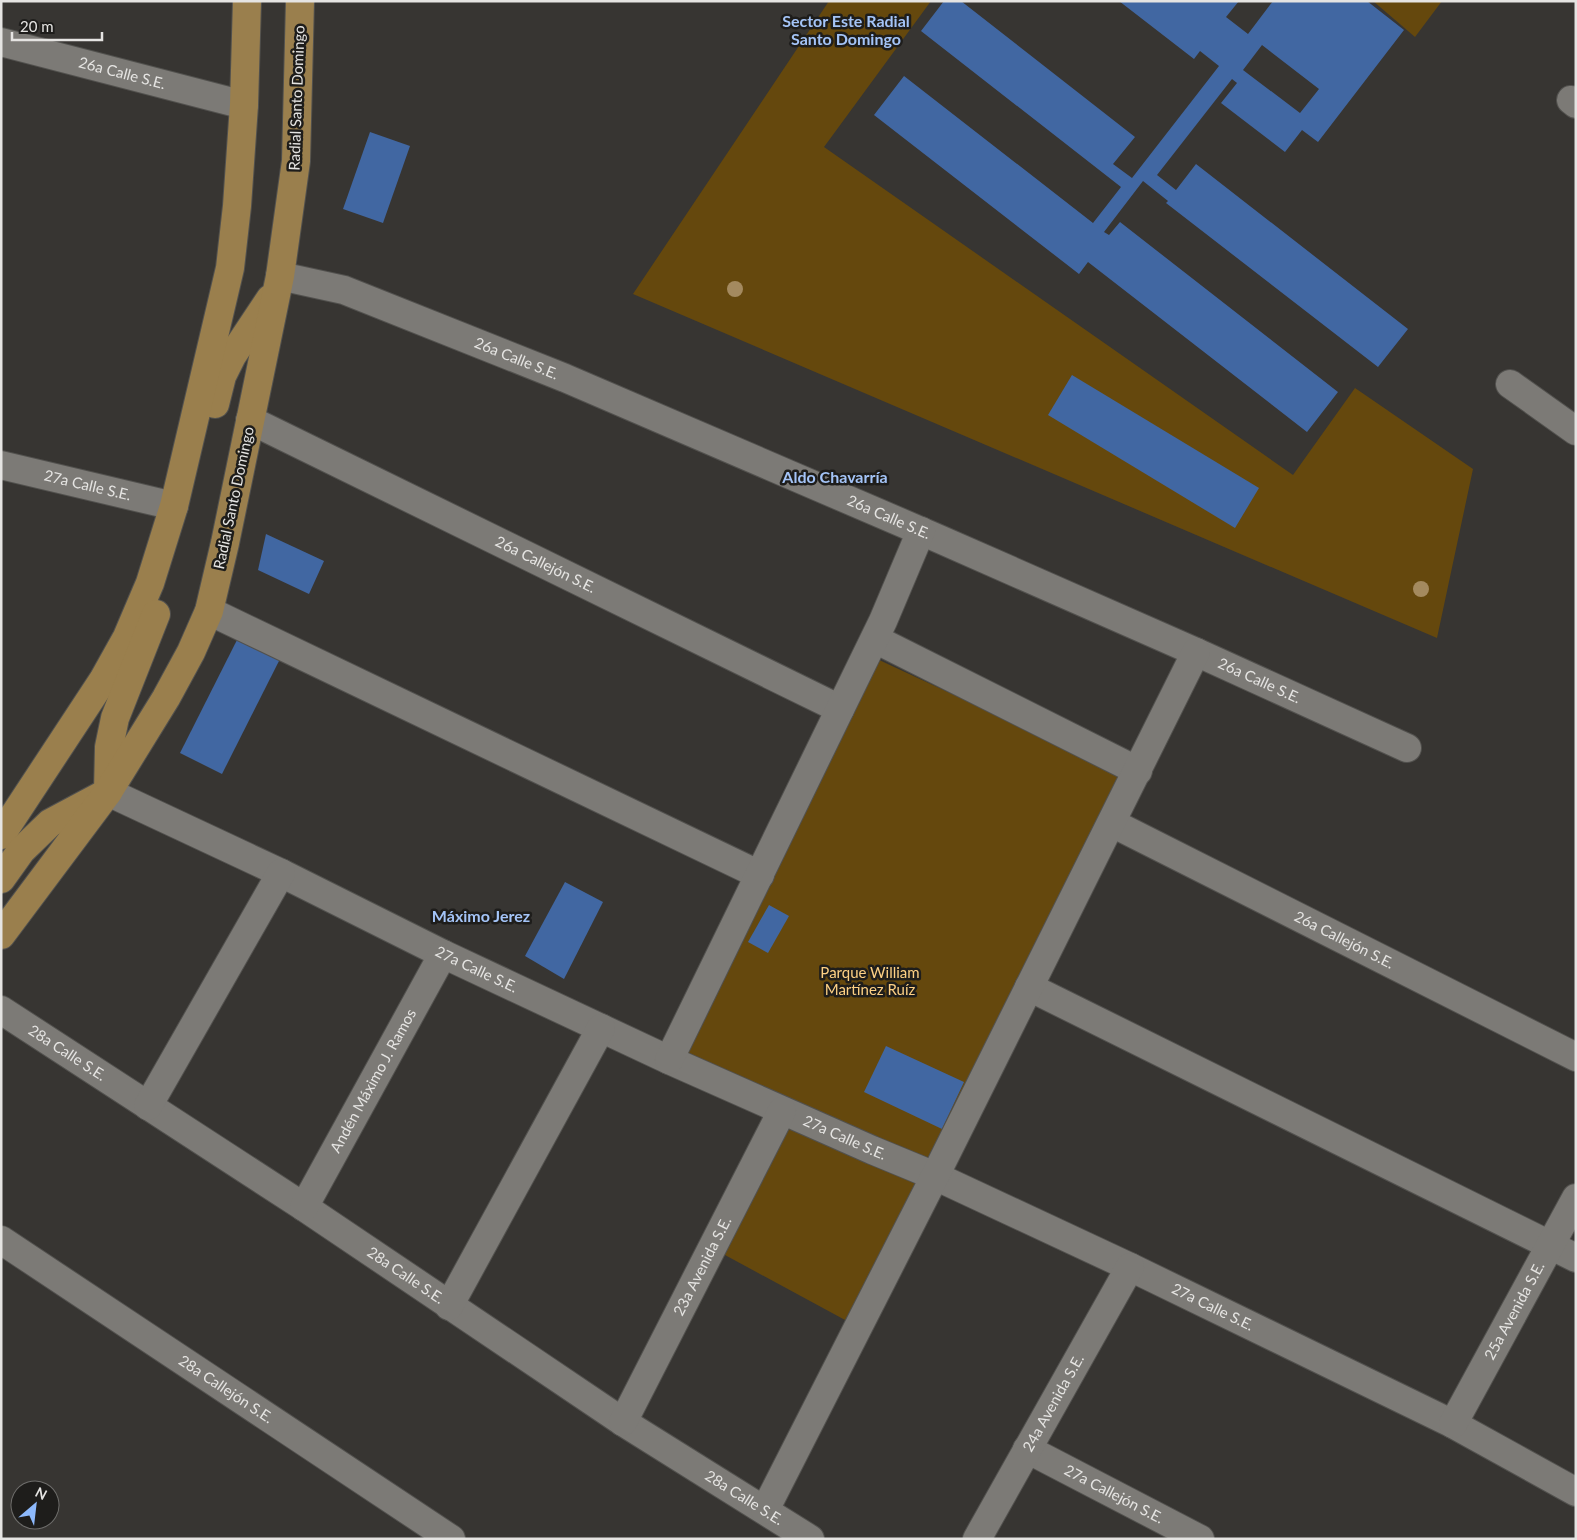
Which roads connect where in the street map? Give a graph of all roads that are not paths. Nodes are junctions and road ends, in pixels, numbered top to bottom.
1 (246, 1) edge
2 (300, 1) edge
3 (1, 42) edge
4 (244, 105) junction
5 (278, 283) junction
6 (1510, 384) dead end
7 (250, 420) junction
8 (1576, 431) edge
9 (1, 465) edge
10 (174, 506) junction
11 (921, 531) junction
12 (209, 611) junction
13 (875, 639) junction
14 (1196, 652) junction
15 (840, 709) junction
16 (1407, 748) dead end
17 (1138, 771) junction
18 (108, 792) junction
19 (1112, 823) junction
20 (1, 835) edge
21 (281, 873) junction
22 (760, 874) junction
23 (1, 879) edge
24 (1, 935) edge
25 (443, 954) junction
26 (1029, 987) junction
27 (1, 1010) edge
28 (601, 1028) junction
29 (1576, 1057) edge
30 (670, 1060) junction
31 (148, 1106) junction
32 (782, 1111) junction
33 (935, 1176) junction
34 (1576, 1198) edge
35 (304, 1207) junction
36 (1, 1240) edge
37 (1551, 1246) junction
38 (1576, 1258) edge
39 (1130, 1267) junction
40 (449, 1306) junction
41 (623, 1422) junction
42 (1453, 1424) junction
43 (1027, 1449) junction
44 (1576, 1492) edge
45 (765, 1510) junction
46 (451, 1539) edge
47 (810, 1539) edge
48 (977, 1539) edge
49 (1200, 1539) edge

1 - 4 main road
2 - 5 main road, Radial Santo Domingo
3 - 4 street, 26a Calle S.E.
4 - 10 main road
5 - 7 main road, Radial Santo Domingo
5 - 10 main road
5 - 11 street, 26a Calle S.E.
6 - 8 street
7 - 12 main road, Radial Santo Domingo
7 - 15 street, 26a Callejón S.E.
9 - 10 street, 27a Calle S.E.
10 - 18 main road
10 - 20 main road
11 - 13 street
11 - 14 street, 26a Calle S.E.
12 - 18 main road, Radial Santo Domingo
12 - 22 street
13 - 15 street
13 - 17 street
14 - 16 street, 26a Calle S.E.
14 - 17 street
15 - 22 street
17 - 19 street
18 - 21 street, 27a Calle S.E.
18 - 23 main road
18 - 24 main road, Radial Santo Domingo
19 - 26 street
19 - 29 street, 26a Callejón S.E.
21 - 25 street, 27a Calle S.E.
21 - 31 street
22 - 30 street
25 - 28 street, 27a Calle S.E.
25 - 35 street, Andén Máximo J. Ramos
26 - 33 street
26 - 37 street
27 - 31 street, 28a Calle S.E.
28 - 30 street, 27a Calle S.E.
28 - 40 street
30 - 32 street, 27a Calle S.E.
31 - 35 street, 28a Calle S.E.
32 - 33 street, 27a Calle S.E.
32 - 41 street, 23a Avenida S.E.
33 - 39 street, 27a Calle S.E.
33 - 45 street
34 - 37 street, 25a Avenida S.E.
35 - 40 street, 28a Calle S.E.
36 - 46 street, 28a Callejón S.E.
37 - 38 street
37 - 42 street, 25a Avenida S.E.
39 - 42 street, 27a Calle S.E.
39 - 43 street, 24a Avenida S.E.
40 - 41 street, 28a Calle S.E.
41 - 45 street, 28a Calle S.E.
42 - 44 street, 27a Calle S.E.
43 - 48 street, 24a Avenida S.E.
43 - 49 street, 27a Callejón S.E.
45 - 47 street, 28a Calle S.E.

